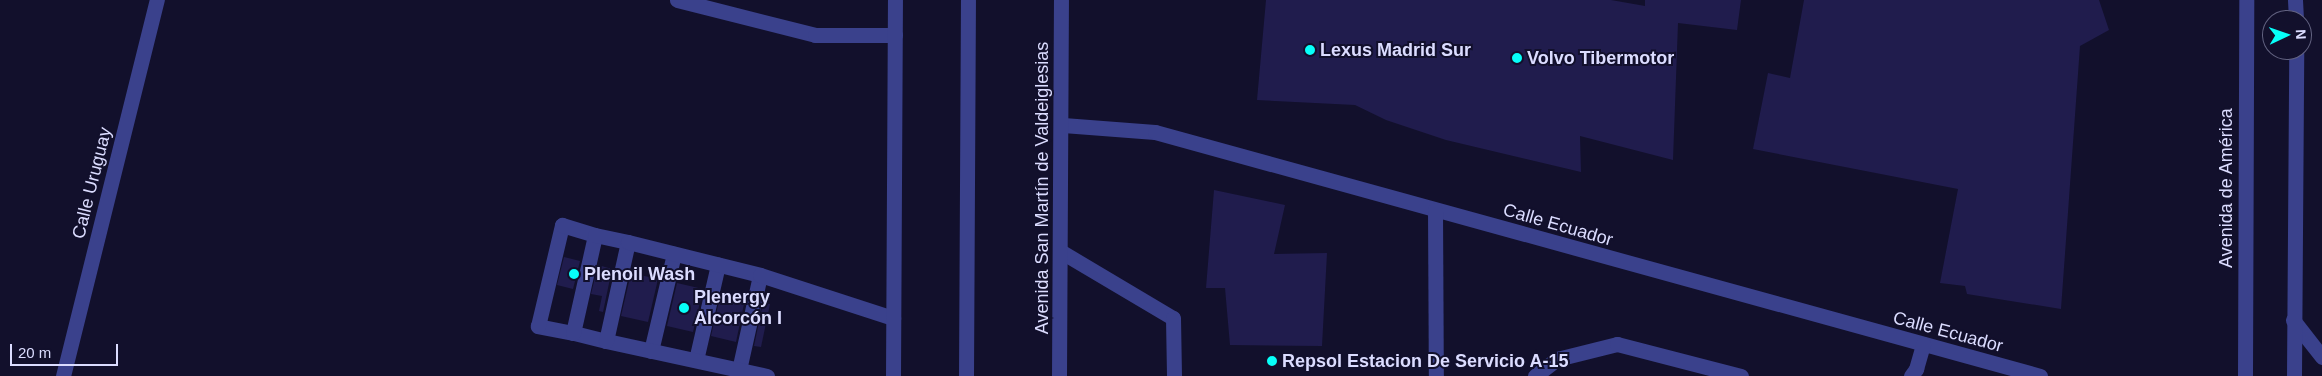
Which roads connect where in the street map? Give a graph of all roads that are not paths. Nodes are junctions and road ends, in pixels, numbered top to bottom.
1 (157, 0) edge
2 (677, 0) edge
3 (895, 0) edge
4 (968, 0) edge
5 (1061, 0) edge
6 (2246, 0) edge
7 (895, 35) junction
8 (2296, 60) edge
9 (1063, 125) junction
10 (1435, 210) junction
11 (595, 235) junction
12 (628, 242) junction
13 (1060, 251) junction
14 (674, 254) junction
15 (718, 264) junction
16 (760, 275) junction
17 (893, 318) junction
18 (2294, 320) junction
19 (573, 333) junction
20 (606, 341) junction
21 (1923, 344) junction
22 (651, 351) junction
23 (2322, 358) edge
24 (696, 360) junction
25 (739, 370) junction
26 (63, 376) edge
27 (767, 376) edge
28 (892, 376) edge
29 (966, 376) edge
30 (1059, 376) edge
31 (1174, 376) edge
32 (1436, 376) edge
33 (1535, 376) edge
34 (1741, 376) edge
35 (1911, 376) edge
36 (2040, 376) edge
37 (2244, 376) edge
38 (2294, 376) edge

1 - 26 street, Calle Uruguay
2 - 7 street
3 - 7 street
4 - 29 street
5 - 9 street, Avenida San Martín de Valdeiglesias
6 - 37 street, Avenida de América
7 - 17 street
8 - 18 street
9 - 10 street, Calle Ecuador
9 - 13 street, Avenida San Martín de Valdeiglesias
10 - 21 street, Calle Ecuador
10 - 32 street
11 - 12 street
11 - 19 street
11 - 19 street
12 - 14 street
12 - 20 street
13 - 30 street, Avenida San Martín de Valdeiglesias
13 - 31 street
14 - 15 street
14 - 22 street
15 - 16 street
15 - 24 street
16 - 17 street
16 - 25 street
17 - 28 street
18 - 23 street
18 - 38 street
19 - 20 street
20 - 22 street
21 - 35 street
21 - 36 street, Calle Ecuador
22 - 24 street
24 - 25 street
25 - 27 street
33 - 34 street

